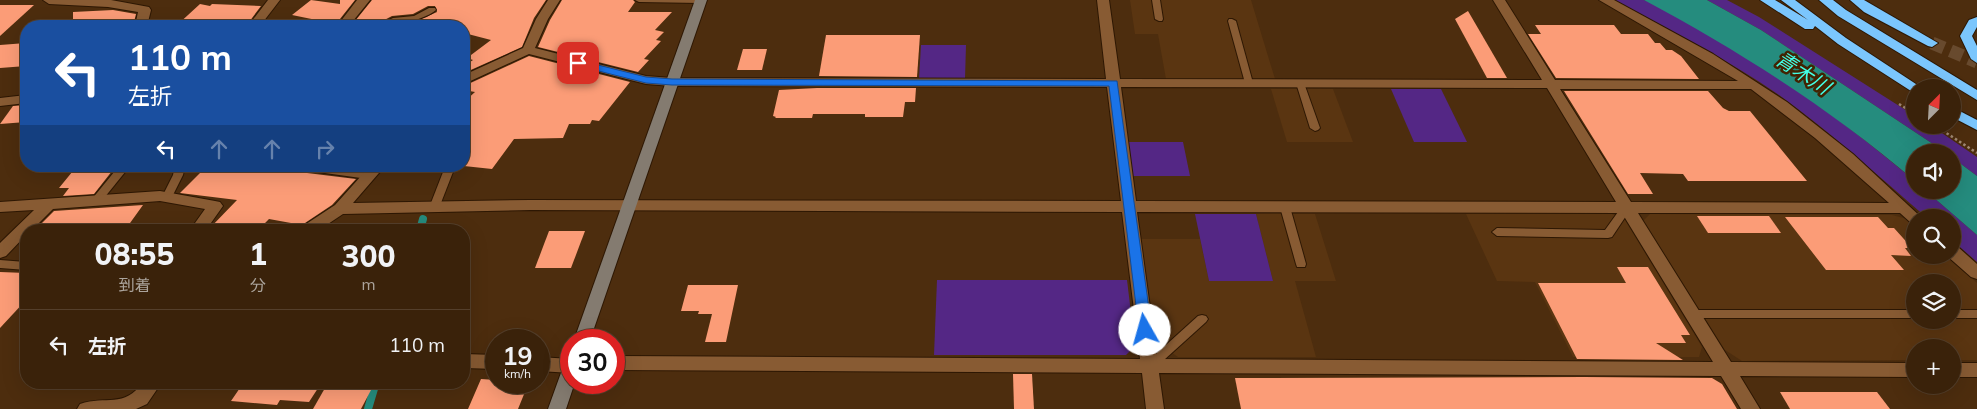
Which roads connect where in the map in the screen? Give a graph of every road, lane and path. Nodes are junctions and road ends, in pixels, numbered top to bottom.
1 (49, 0) edge
2 (274, 0) edge
3 (364, 0) edge
4 (554, 0) edge
5 (639, 0) edge
6 (700, 0) edge
7 (1103, 0) edge
8 (1156, 0) edge
9 (1499, 0) edge
10 (1605, 0) edge
11 (1766, 0) edge
12 (1787, 0) edge
13 (1825, 0) edge
14 (1856, 0) edge
15 (110, 1) edge
16 (432, 10) dead end
17 (1159, 19) dead end
18 (142, 20) edge
19 (259, 20) edge
20 (348, 20) edge
21 (419, 20) edge
22 (1977, 21) edge
23 (1232, 22) dead end
24 (1842, 41) junction
25 (1932, 43) tunnel mouth
26 (528, 50) junction
27 (1977, 59) edge
28 (470, 77) edge
29 (672, 82) junction
30 (1906, 82) edge
31 (1114, 83) junction
32 (1249, 83) junction
33 (1300, 83) junction
34 (1551, 84) junction
35 (1752, 85) junction
36 (1977, 96) edge
37 (20, 100) edge
38 (0, 102) edge
39 (1899, 104) dead end
40 (1906, 108) edge
41 (1961, 116) edge
42 (1977, 126) edge
43 (1315, 128) dead end
44 (1948, 134) edge
45 (1977, 153) edge
46 (120, 172) edge
47 (179, 172) edge
48 (372, 172) edge
49 (448, 172) dead end
50 (167, 197) junction
51 (96, 200) junction
52 (50, 204) junction
53 (628, 205) junction
54 (1129, 206) junction
55 (1285, 206) junction
56 (0, 207) edge
57 (1627, 207) junction
58 (434, 208) junction
59 (1903, 208) junction
60 (340, 209) junction
61 (1906, 210) edge
62 (29, 224) edge
63 (202, 224) edge
64 (317, 224) edge
65 (1497, 232) dead end
66 (20, 233) edge
67 (0, 252) edge
68 (1961, 259) edge
69 (0, 264) edge
70 (1301, 264) dead end
71 (20, 266) edge
72 (1977, 273) edge
73 (1693, 314) junction
74 (1906, 314) edge
75 (1961, 314) edge
76 (1977, 314) edge
77 (1202, 319) dead end
78 (586, 329) edge
79 (470, 361) edge
80 (485, 362) edge
81 (625, 363) edge
82 (1150, 366) junction
83 (1726, 368) junction
84 (1906, 370) edge
85 (1961, 370) edge
86 (1977, 370) edge
87 (148, 389) edge
88 (562, 394) edge
89 (86, 409) edge
90 (557, 409) edge
91 (1155, 409) edge
92 (1751, 409) edge

1 - 15 street
2 - 19 street
3 - 20 street
4 - 26 street
5 - 6 lane
6 - 29 street
7 - 31 street
8 - 17 lane
9 - 34 street
10 - 35 street
11 - 24 highway
12 - 24 highway
13 - 36 highway
14 - 25 highway
15 - 18 street
16 - 21 lane
22 - 27 highway
23 - 32 lane
24 - 30 highway
26 - 28 street
26 - 29 street
29 - 31 street
29 - 53 street
31 - 32 street
31 - 54 street
32 - 33 street
33 - 34 street
33 - 43 lane
34 - 35 street
34 - 57 street
35 - 59 street
37 - 38 street
39 - 40 path
41 - 42 highway
44 - 45 path
46 - 51 lane
47 - 50 lane
48 - 60 street
49 - 58 lane
50 - 51 street
50 - 63 street
51 - 52 street
52 - 56 street
52 - 62 street
53 - 54 street
53 - 58 street
53 - 78 street
54 - 55 street
54 - 82 street
55 - 57 street
55 - 70 lane
57 - 59 street
57 - 65 lane
57 - 73 street
58 - 60 street
59 - 61 street
60 - 64 street
66 - 67 street
68 - 72 street
69 - 71 lane
73 - 74 lane
73 - 83 street
75 - 76 lane
77 - 82 lane
79 - 80 street
81 - 82 street
82 - 83 street
82 - 91 street
83 - 84 street
83 - 92 street
85 - 86 street
87 - 89 street
88 - 90 street

